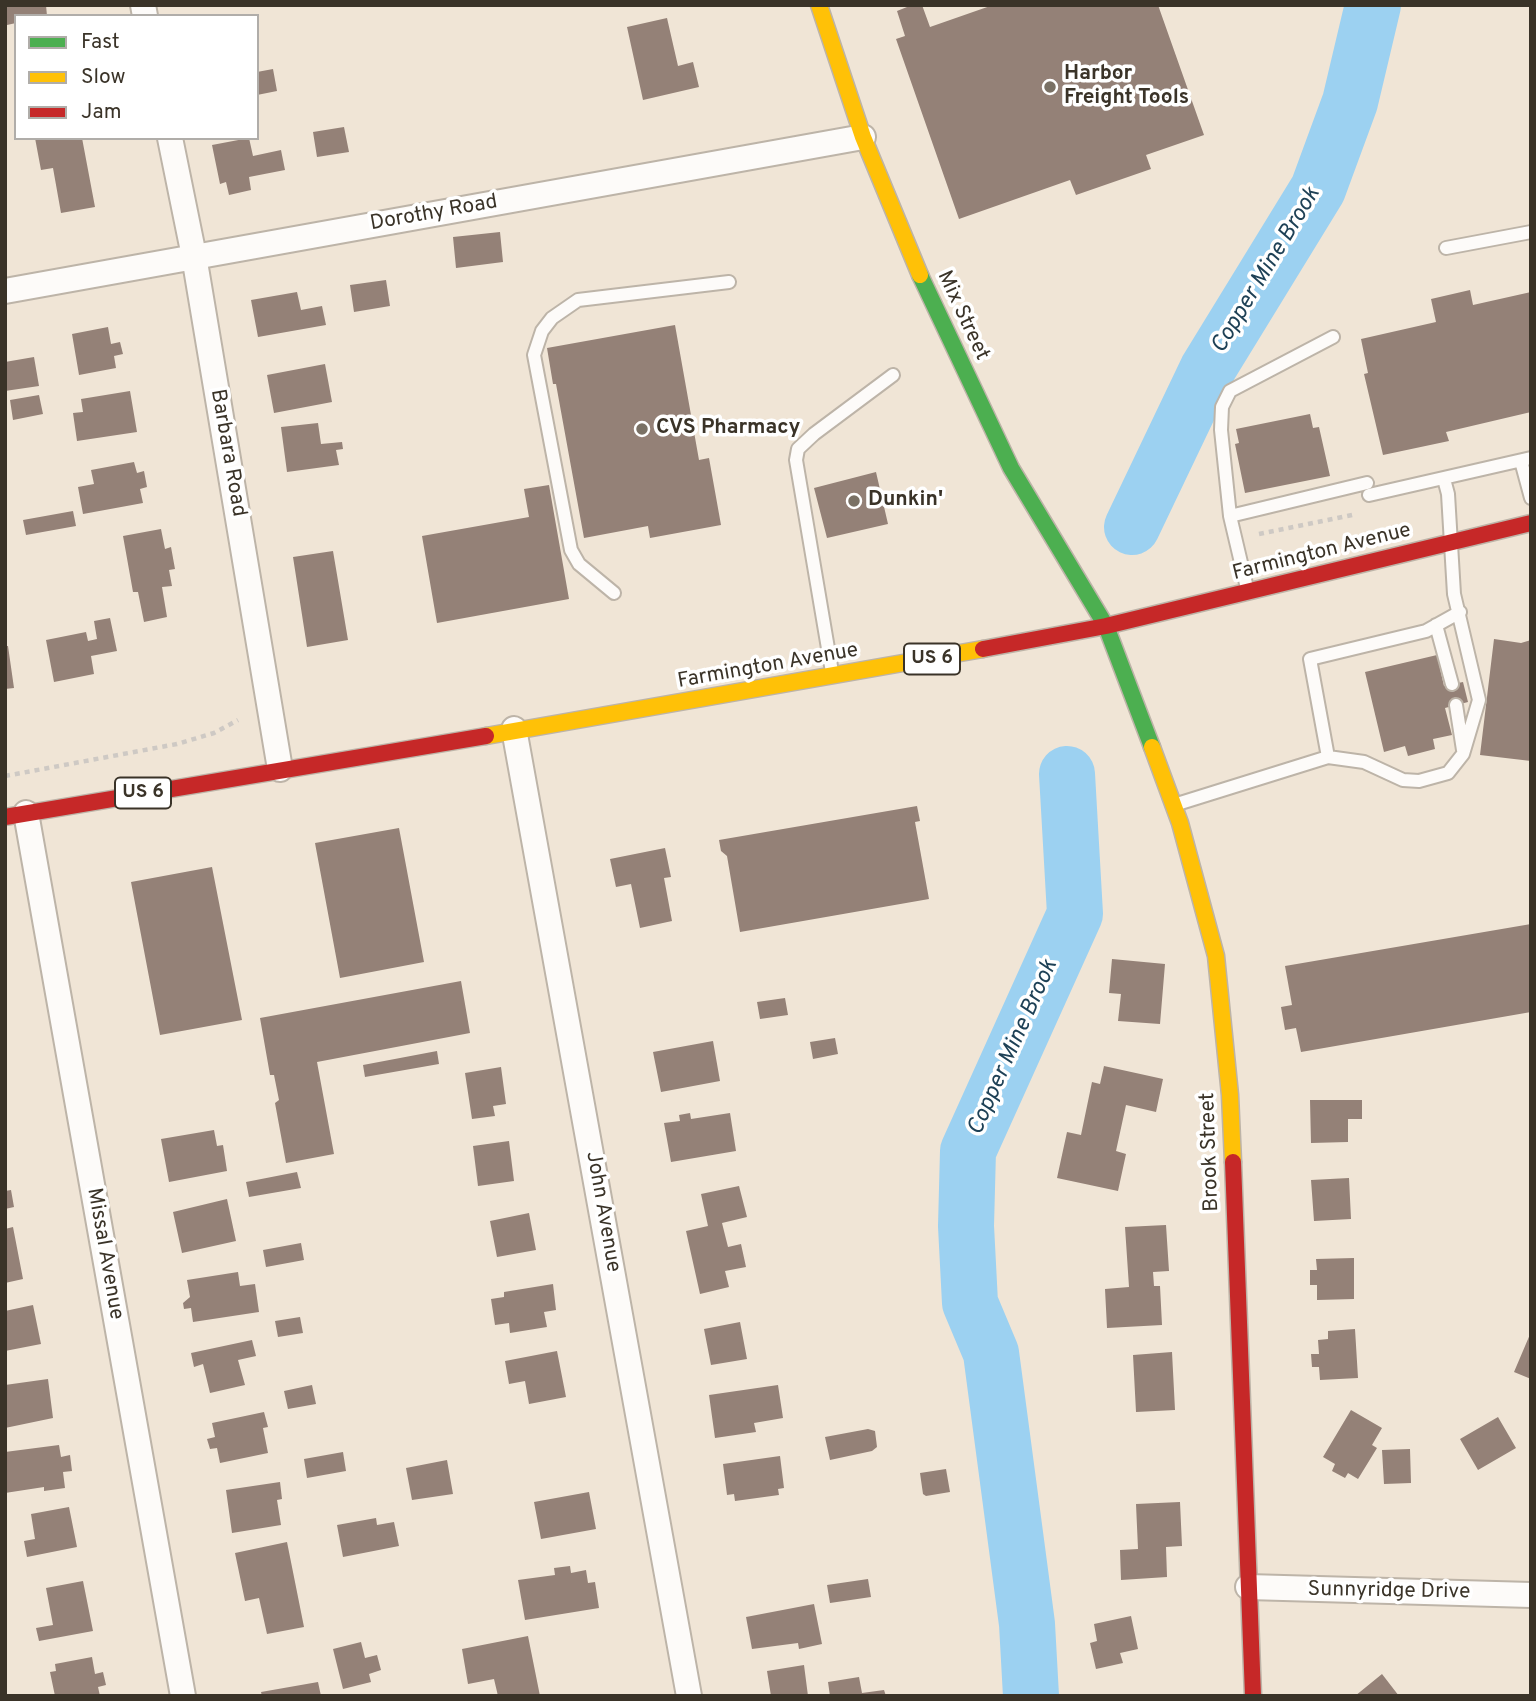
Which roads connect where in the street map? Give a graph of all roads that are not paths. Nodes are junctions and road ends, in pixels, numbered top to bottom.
1 (820, 5) edge
2 (863, 137) junction
3 (170, 140) edge
4 (1531, 232) edge
5 (1446, 248) dead end
6 (194, 256) junction
7 (729, 282) dead end
8 (5, 291) edge
9 (1333, 337) dead end
10 (893, 375) dead end
11 (1526, 460) edge
12 (1444, 480) junction
13 (1531, 498) edge
14 (1230, 516) junction
15 (1531, 523) edge
16 (1450, 543) junction
17 (614, 593) dead end
18 (1248, 593) junction
19 (1460, 612) junction
20 (1436, 625) junction
21 (1106, 626) junction
22 (1468, 649) junction
23 (1445, 659) junction
24 (833, 678) junction
25 (1452, 684) dead end
26 (1455, 705) dead end
27 (514, 729) junction
28 (1463, 754) junction
29 (1328, 757) junction
30 (280, 769) junction
31 (1174, 805) junction
32 (16, 815) edge
33 (1248, 1587) junction
34 (1531, 1595) edge
35 (183, 1696) edge
36 (689, 1696) edge
37 (1253, 1696) edge

1 - 2 main road, Mix Street
2 - 6 street, Dorothy Road
2 - 21 main road, Mix Street
3 - 6 street, Barbara Road
4 - 5 lane
6 - 8 street, Dorothy Road
6 - 30 street, Barbara Road
7 - 17 lane
9 - 14 lane
10 - 24 lane
11 - 12 lane
11 - 13 lane
12 - 14 lane
12 - 16 lane
14 - 18 lane
15 - 16 main road, Farmington Avenue / US 6
16 - 18 main road, Farmington Avenue / US 6
16 - 19 lane
18 - 21 main road, Farmington Avenue / US 6
19 - 20 lane
19 - 22 lane
20 - 23 lane
20 - 29 lane
21 - 24 main road, Farmington Avenue / US 6
21 - 31 main road, Brook Street
22 - 23 lane
22 - 28 lane
23 - 25 lane
24 - 27 main road, Farmington Avenue / US 6
26 - 28 lane
27 - 30 main road, Farmington Avenue / US 6
27 - 36 street, John Avenue
28 - 29 lane
29 - 31 lane
30 - 32 main road, Farmington Avenue / US 6
31 - 33 main road, Brook Street
32 - 35 street, Missal Avenue
33 - 34 street, Sunnyridge Drive
33 - 37 main road, Brook Street

